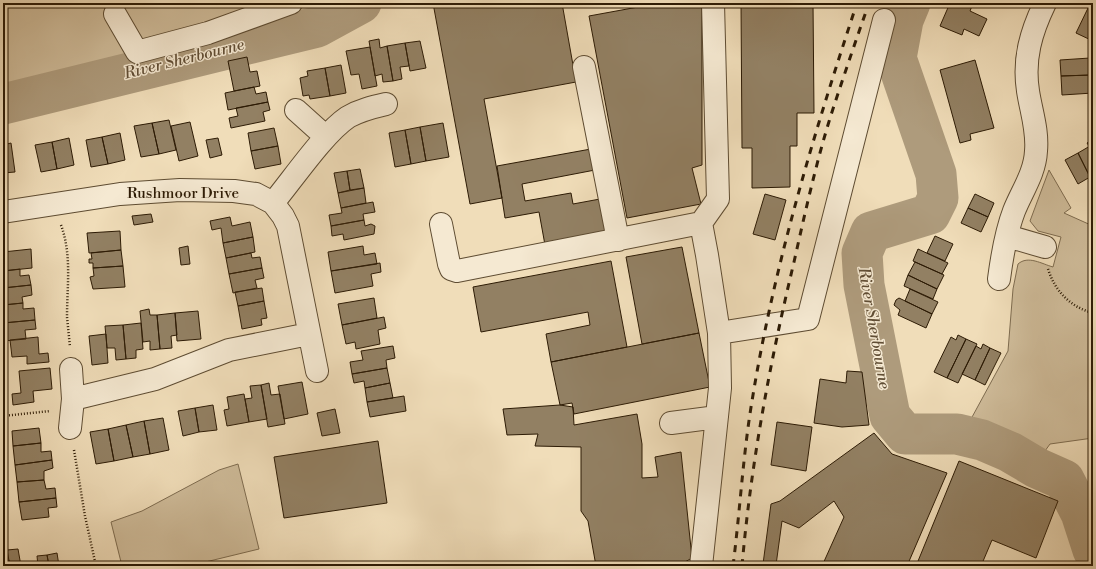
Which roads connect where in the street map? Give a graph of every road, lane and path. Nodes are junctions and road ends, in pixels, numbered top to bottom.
1 (291, 3) edge
2 (713, 3) edge
3 (1045, 3) edge
4 (115, 14) dead end
5 (884, 20) dead end
6 (584, 67) dead end
7 (386, 104) dead end
8 (296, 110) dead end
9 (326, 137) junction
10 (273, 203) junction
11 (52, 204) junction
12 (3, 212) edge
13 (701, 223) junction
14 (441, 224) dead end
15 (1007, 236) junction
16 (618, 240) junction
17 (1045, 247) joint
18 (998, 279) dead end
19 (1093, 312) edge
20 (719, 333) junction
21 (309, 334) junction
22 (72, 369) joint
23 (317, 371) dead end
24 (72, 412) junction
25 (3, 416) edge
26 (717, 417) junction
27 (671, 423) dead end
28 (96, 566) edge
29 (701, 566) edge

1 - 4 street
2 - 13 street
3 - 15 street
5 - 20 street
6 - 16 street
7 - 9 street
8 - 9 street
9 - 10 street
10 - 11 street, Rushmoor Drive
10 - 21 street, Rushmoor Drive
11 - 12 street, Rushmoor Drive
11 - 22 path
13 - 16 street
13 - 20 street
14 - 16 street
15 - 17 street
15 - 18 street
17 - 19 path
20 - 26 street
21 - 23 street, Rushmoor Drive
21 - 24 street
22 - 24 street
24 - 25 path
24 - 28 path
26 - 27 street
26 - 29 street

